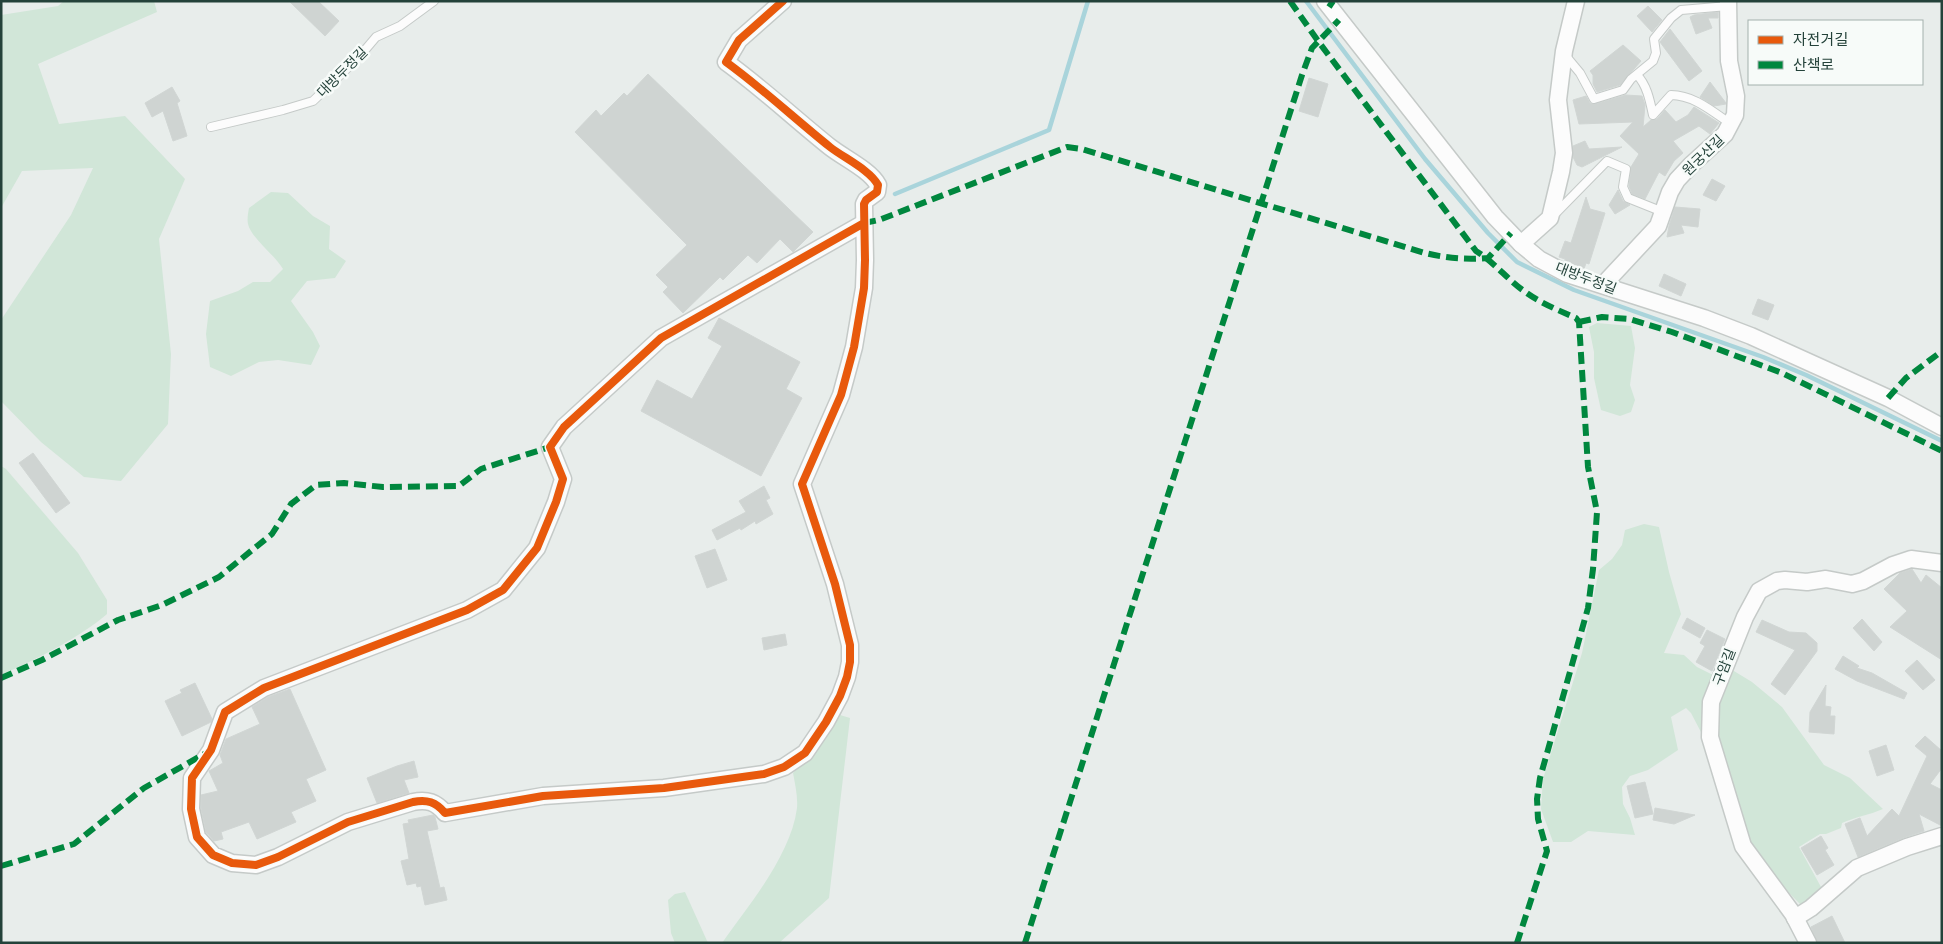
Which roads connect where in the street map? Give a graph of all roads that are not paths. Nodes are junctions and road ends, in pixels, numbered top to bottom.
1 (434, 1) edge
2 (784, 1) edge
3 (1325, 1) edge
4 (1576, 1) edge
5 (1728, 3) edge
6 (1564, 54) junction
7 (1637, 75) junction
8 (1731, 124) junction
9 (211, 127) dead end
10 (1663, 212) junction
11 (1550, 218) junction
12 (864, 224) junction
13 (1521, 244) junction
14 (1603, 285) junction
15 (1942, 427) edge
16 (1942, 563) edge
17 (1942, 836) edge
18 (1795, 918) junction
19 (1808, 943) edge

1 - 9 lane, 대방두정길
2 - 12 street
3 - 13 street, 대방두정길
4 - 6 street
5 - 7 lane
5 - 8 street, 원궁산길
6 - 7 lane
6 - 11 street
7 - 8 lane
8 - 10 street, 원궁산길
10 - 11 lane
10 - 14 street, 원궁산길
11 - 13 street
12 - 12 street
13 - 14 street, 대방두정길
14 - 15 street, 대방두정길
16 - 18 street, 구암길
17 - 18 street
18 - 19 street, 구암길

